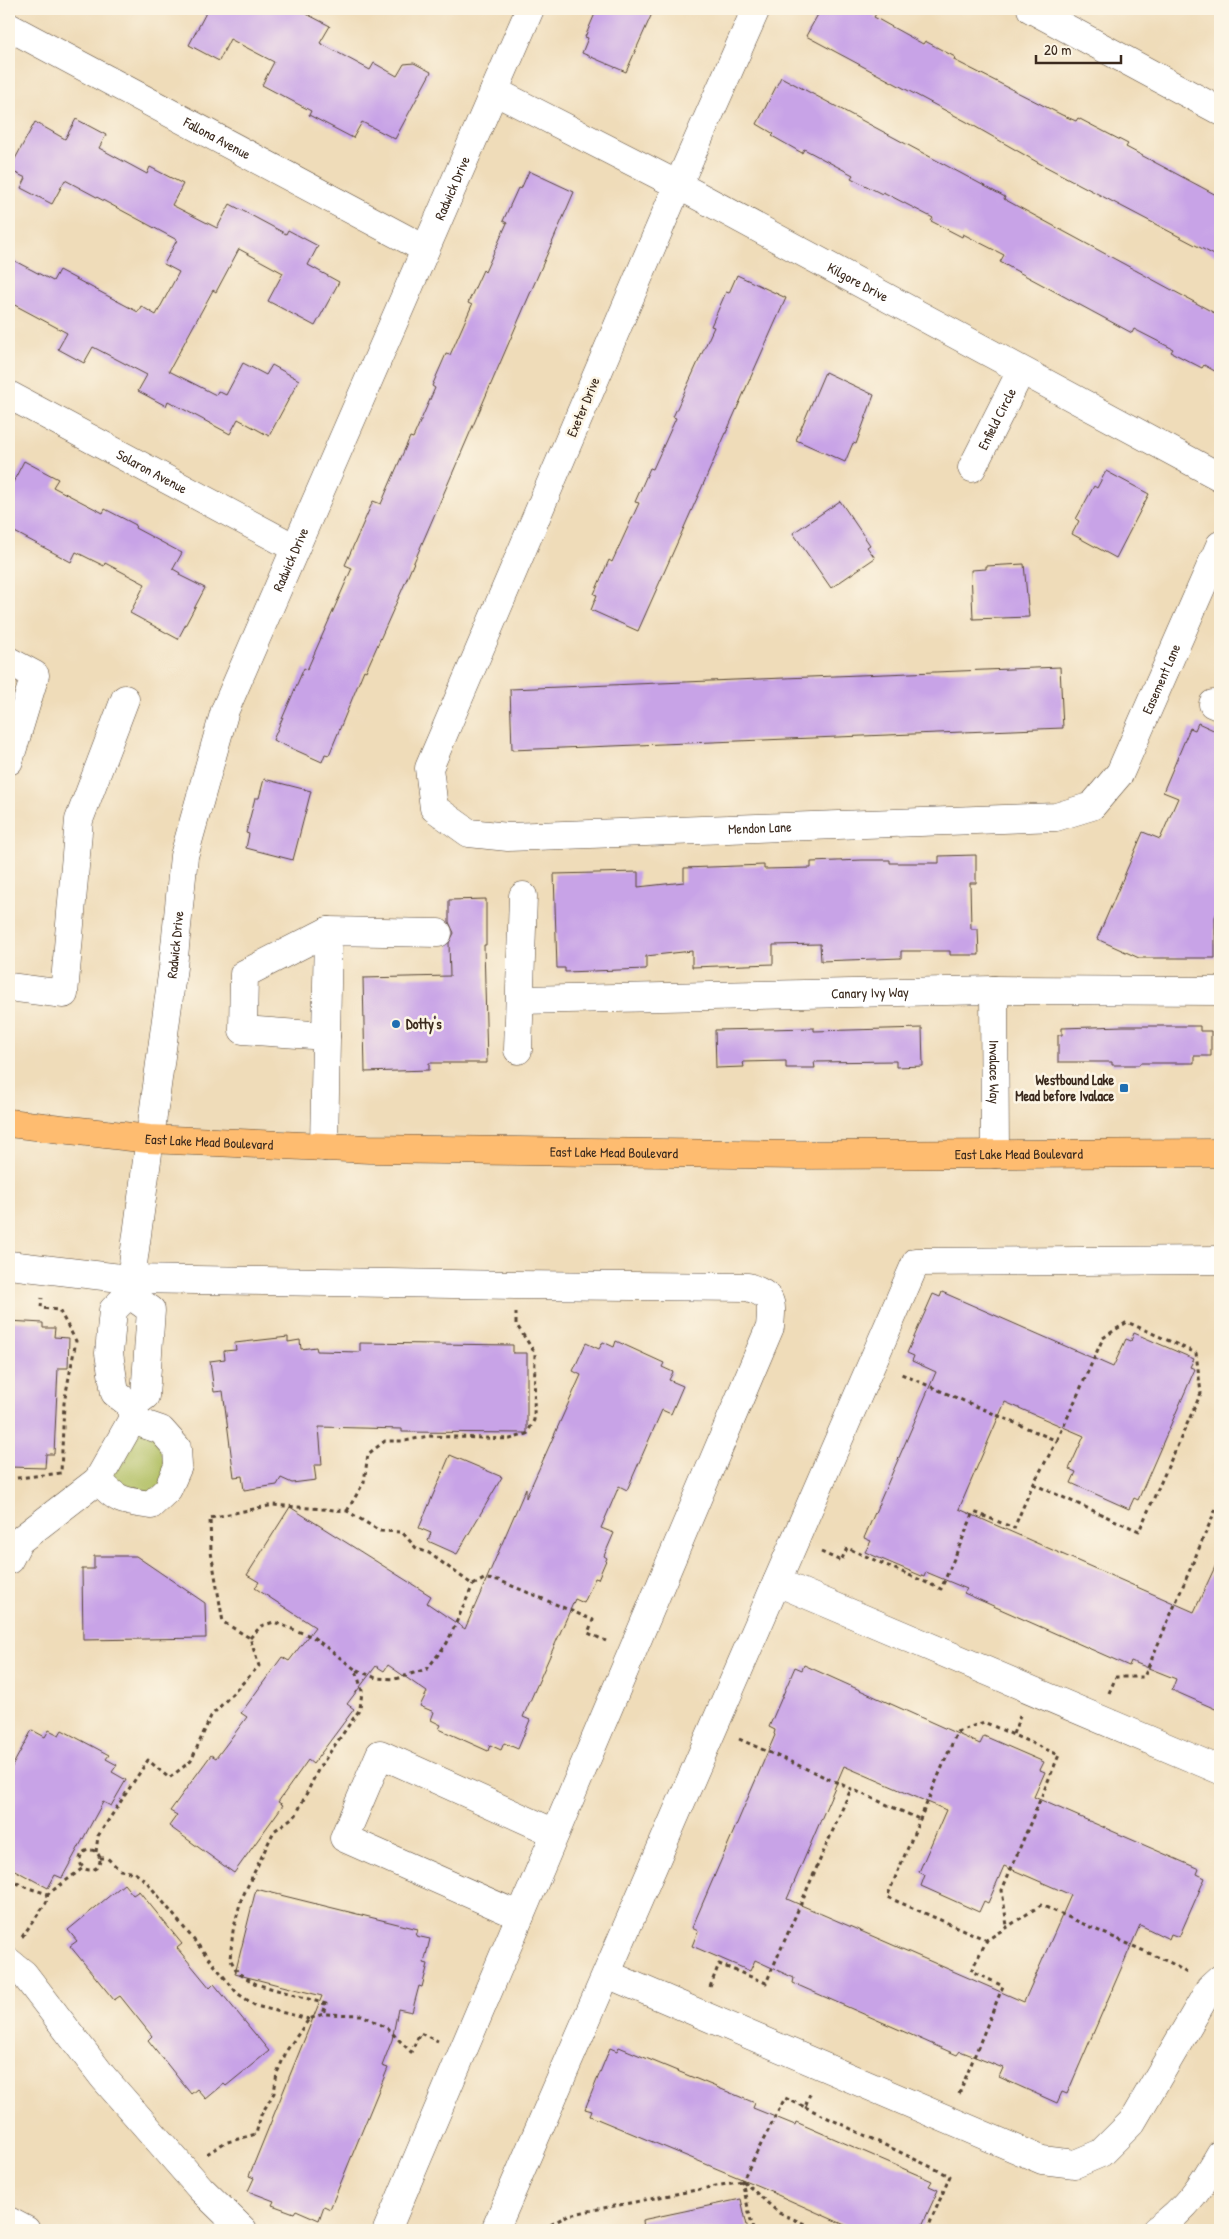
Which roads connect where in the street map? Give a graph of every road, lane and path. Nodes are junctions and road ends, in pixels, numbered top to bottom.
1 (530, 9) edge
2 (756, 9) edge
3 (1031, 9) edge
4 (9, 27) edge
5 (494, 91) junction
6 (1220, 111) edge
7 (678, 185) junction
8 (425, 250) junction
9 (1021, 371) junction
10 (9, 394) edge
11 (972, 468) dead end
12 (1220, 477) edge
13 (1220, 545) edge
14 (295, 548) junction
15 (9, 661) edge
16 (126, 699) dead end
17 (9, 761) edge
18 (1092, 806) joint
19 (434, 808) joint
20 (523, 896) dead end
21 (328, 931) junction
22 (438, 933) dead end
23 (9, 987) edge
24 (994, 990) junction
25 (1220, 991) edge
26 (520, 1000) junction
27 (326, 1036) junction
28 (518, 1050) dead end
29 (9, 1123) edge
30 (149, 1139) junction
31 (324, 1147) junction
32 (1220, 1153) edge
33 (995, 1154) junction
34 (1220, 1260) edge
35 (9, 1265) edge
36 (44, 1269) junction
37 (515, 1285) junction
38 (129, 1286) junction
39 (873, 1361) junction
40 (132, 1413) junction
41 (1057, 1441) junction
42 (9, 1479) edge
43 (98, 1480) junction
44 (1033, 1484) junction
45 (1220, 1505) edge
46 (347, 1510) junction
47 (795, 1540) junction
48 (9, 1560) edge
49 (777, 1582) junction
50 (473, 1585) junction
51 (250, 1638) junction
52 (632, 1652) junction
53 (356, 1670) junction
54 (1099, 1719) junction
55 (714, 1728) junction
56 (1220, 1770) edge
57 (851, 1789) junction
58 (919, 1819) junction
59 (555, 1833) junction
60 (96, 1852) junction
61 (100, 1858) junction
62 (83, 1868) junction
63 (9, 1879) edge
64 (48, 1894) junction
65 (520, 1916) junction
66 (1007, 1926) junction
67 (987, 1940) junction
68 (14, 1951) edge
69 (606, 1974) junction
70 (1215, 1983) edge
71 (698, 2013) junction
72 (323, 2014) junction
73 (309, 2019) junction
74 (462, 2052) junction
75 (821, 2065) junction
76 (805, 2107) junction
77 (948, 2120) junction
78 (1220, 2154) edge
79 (184, 2170) junction
80 (742, 2181) junction
81 (9, 2220) edge
82 (26, 2230) edge
83 (243, 2230) edge
84 (387, 2230) edge
85 (495, 2230) edge
86 (546, 2230) edge
87 (753, 2230) edge
88 (819, 2230) edge
89 (927, 2230) edge
90 (1156, 2230) edge

1 - 5 street, Radwick Drive
2 - 7 street, Exeter Drive
3 - 6 street
4 - 8 street, Fallona Avenue
5 - 7 street, Kilgore Drive
5 - 8 street, Radwick Drive
7 - 9 street, Kilgore Drive
7 - 19 street, Exeter Drive
8 - 14 street, Radwick Drive
9 - 11 street, Enfield Circle
9 - 12 street, Kilgore Drive
10 - 14 street, Solaron Avenue
13 - 18 street, Easement Lane
14 - 30 street, Radwick Drive
15 - 17 street
16 - 23 street
18 - 19 street, Mendon Lane
20 - 26 street
21 - 22 street
21 - 27 street
21 - 27 street
24 - 25 street, Canary Ivy Way
24 - 26 street, Canary Ivy Way
24 - 33 street, Invalace Way
26 - 28 street
27 - 31 street
29 - 30 main road, East Lake Mead Boulevard
30 - 31 main road, East Lake Mead Boulevard
30 - 38 street, Radwick Drive
31 - 33 main road, East Lake Mead Boulevard
32 - 33 main road, East Lake Mead Boulevard
34 - 39 street
35 - 36 street
36 - 38 street
36 - 42 path
37 - 38 street
37 - 46 path
37 - 52 street
38 - 40 street
38 - 40 street
39 - 41 path
39 - 47 street
40 - 43 street
40 - 43 street
41 - 44 path
41 - 44 path
43 - 48 street
44 - 47 path
45 - 54 path
46 - 50 path
46 - 51 path
47 - 49 street
49 - 54 street
49 - 55 street
50 - 52 path
50 - 53 path
51 - 53 path
51 - 60 path
52 - 59 street
53 - 72 path
54 - 56 street
55 - 57 path
55 - 69 street
57 - 58 path
57 - 71 path
58 - 66 path
58 - 67 path
59 - 65 street
59 - 65 street
60 - 61 path
60 - 62 path
61 - 62 path
61 - 73 path
62 - 64 path
63 - 64 path
64 - 68 path
65 - 74 street
66 - 67 path
66 - 70 path
67 - 77 path
68 - 79 street
69 - 71 street
69 - 85 street
70 - 77 street
71 - 75 street
72 - 73 path
72 - 74 path
73 - 79 path
74 - 84 street
75 - 76 path
75 - 77 street
76 - 80 path
76 - 89 path
78 - 90 street
79 - 83 street
80 - 86 path
80 - 87 path
80 - 88 path
81 - 82 street

